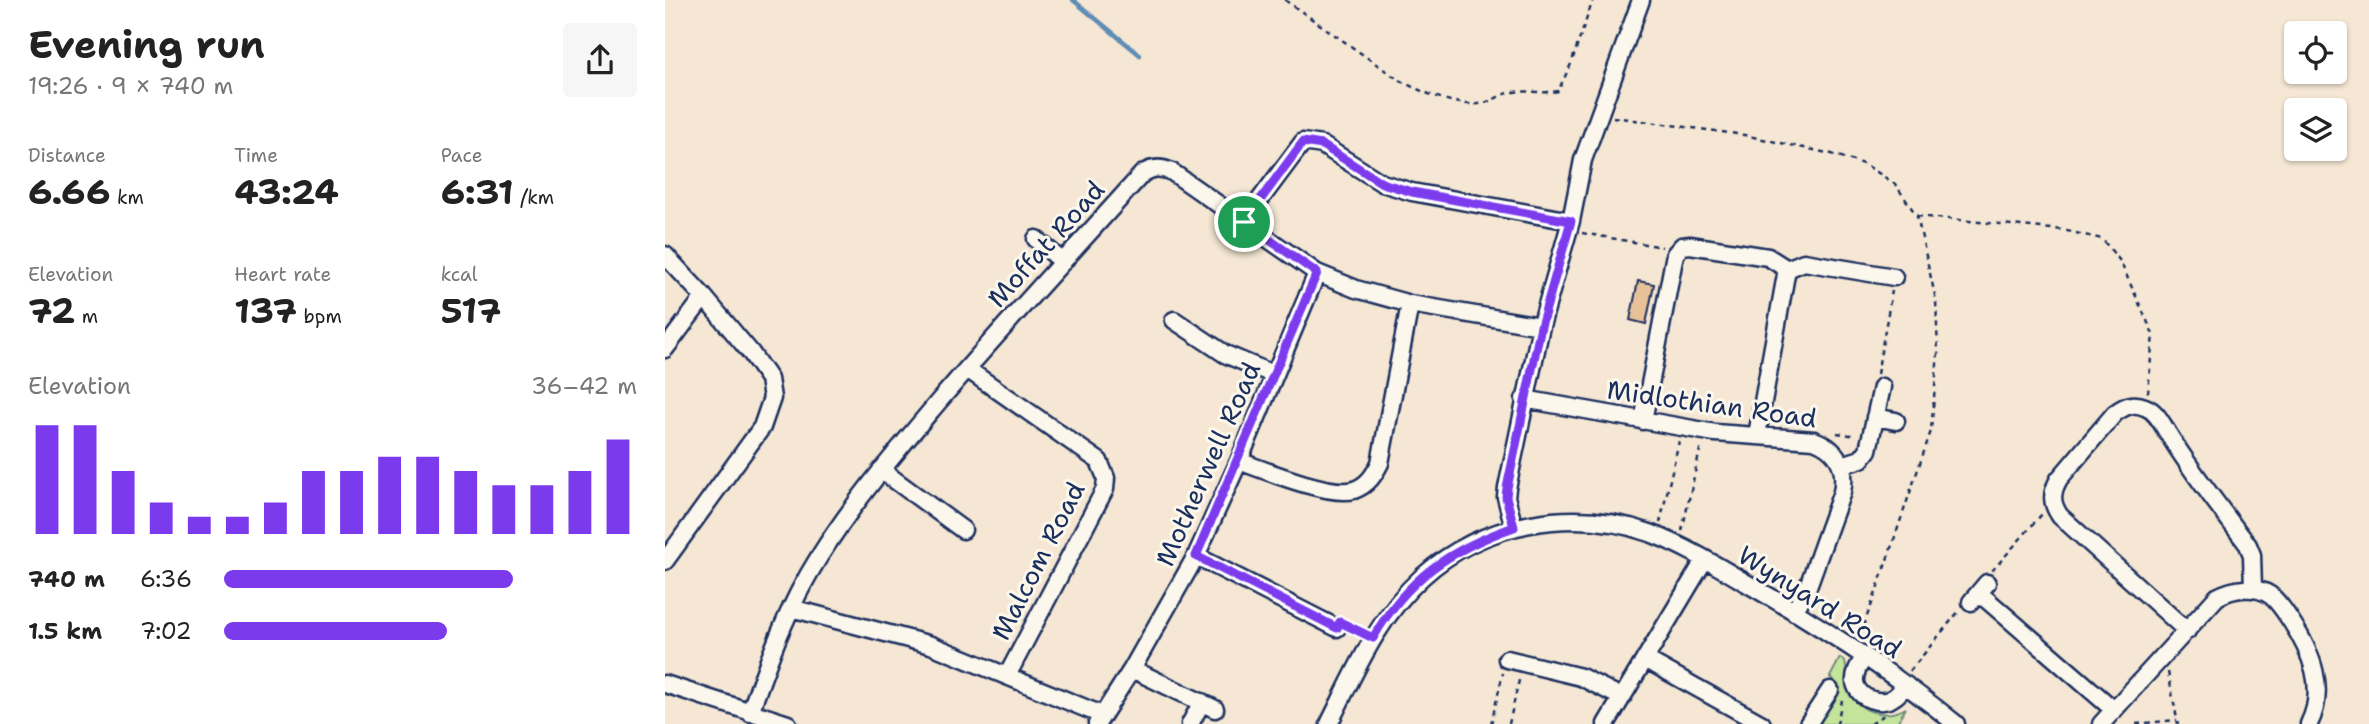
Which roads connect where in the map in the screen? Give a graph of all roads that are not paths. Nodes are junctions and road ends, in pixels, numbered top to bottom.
1 (1641, 0) edge
2 (1244, 222) junction
3 (1570, 225) junction
4 (1036, 239) dead end
5 (665, 256) edge
6 (1063, 262) junction
7 (1787, 269) junction
8 (1317, 273) junction
9 (1893, 277) road end
10 (704, 297) junction
11 (1409, 304) junction
12 (1174, 320) dead end
13 (1541, 326) junction
14 (665, 349) edge
15 (967, 369) junction
16 (1275, 375) junction
17 (1878, 386) road end
18 (1524, 399) junction
19 (1875, 418) junction
20 (1643, 421) junction
21 (1896, 421) dead end
22 (1758, 435) junction
23 (1239, 461) junction
24 (1842, 465) junction
25 (881, 470) junction
26 (1514, 527) junction
27 (963, 530) dead end
28 (1196, 556) junction
29 (1705, 559) junction
30 (665, 561) edge
31 (1982, 587) road end
32 (2253, 589) junction
33 (791, 608) junction
34 (1794, 612) junction
35 (1337, 628) dead end
36 (2187, 631) junction
37 (1859, 653) junction
38 (1507, 659) road end
39 (1645, 659) junction
40 (1132, 670) junction
41 (1007, 676) junction
42 (1903, 683) junction
43 (665, 684) edge
44 (1830, 690) dead end
45 (1622, 697) junction
46 (2114, 710) junction
47 (750, 713) junction
48 (1100, 719) edge
49 (788, 724) edge
50 (1190, 724) edge
51 (1329, 724) edge
52 (1606, 724) edge
53 (1762, 724) edge
54 (1808, 724) edge
55 (1956, 724) edge
56 (2101, 724) edge
57 (2309, 724) edge

1 - 3 street
2 - 3 street
2 - 6 street, Moffat Road
2 - 8 street, Moffat Road
3 - 13 street
4 - 6 street
5 - 10 street
6 - 15 street, Moffat Road
7 - 9 street
7 - 20 street
7 - 22 street
8 - 11 street, Moffat Road
8 - 16 street, Motherwell Road
10 - 14 street
10 - 30 street
11 - 13 street, Moffat Road
11 - 23 street
12 - 16 street
13 - 18 street
15 - 25 street, Moffat Road
15 - 41 street, Malcom Road
16 - 23 street, Motherwell Road
17 - 19 street
18 - 20 street, Midlothian Road
18 - 26 street
19 - 21 street
19 - 24 street
20 - 22 street, Midlothian Road
22 - 24 street, Midlothian Road
23 - 28 street, Motherwell Road
24 - 34 street
25 - 27 street
25 - 33 street, Moffat Road
26 - 29 street, Wynyard Road
26 - 51 street, Wynyard Road
28 - 35 street
28 - 40 street, Motherwell Road
29 - 34 street, Wynyard Road
29 - 39 street
31 - 46 street
32 - 36 street
32 - 36 street
32 - 57 street
33 - 41 street
33 - 47 street, Moffat Road
34 - 37 street, Wynyard Road
36 - 46 street
37 - 42 street, Wynyard Road
37 - 42 street
38 - 45 street
39 - 45 street
39 - 53 street
40 - 48 street, Motherwell Road
40 - 50 street
41 - 48 street
42 - 55 street, Wynyard Road
43 - 47 street
44 - 54 street
45 - 52 street
46 - 56 street
47 - 49 street

